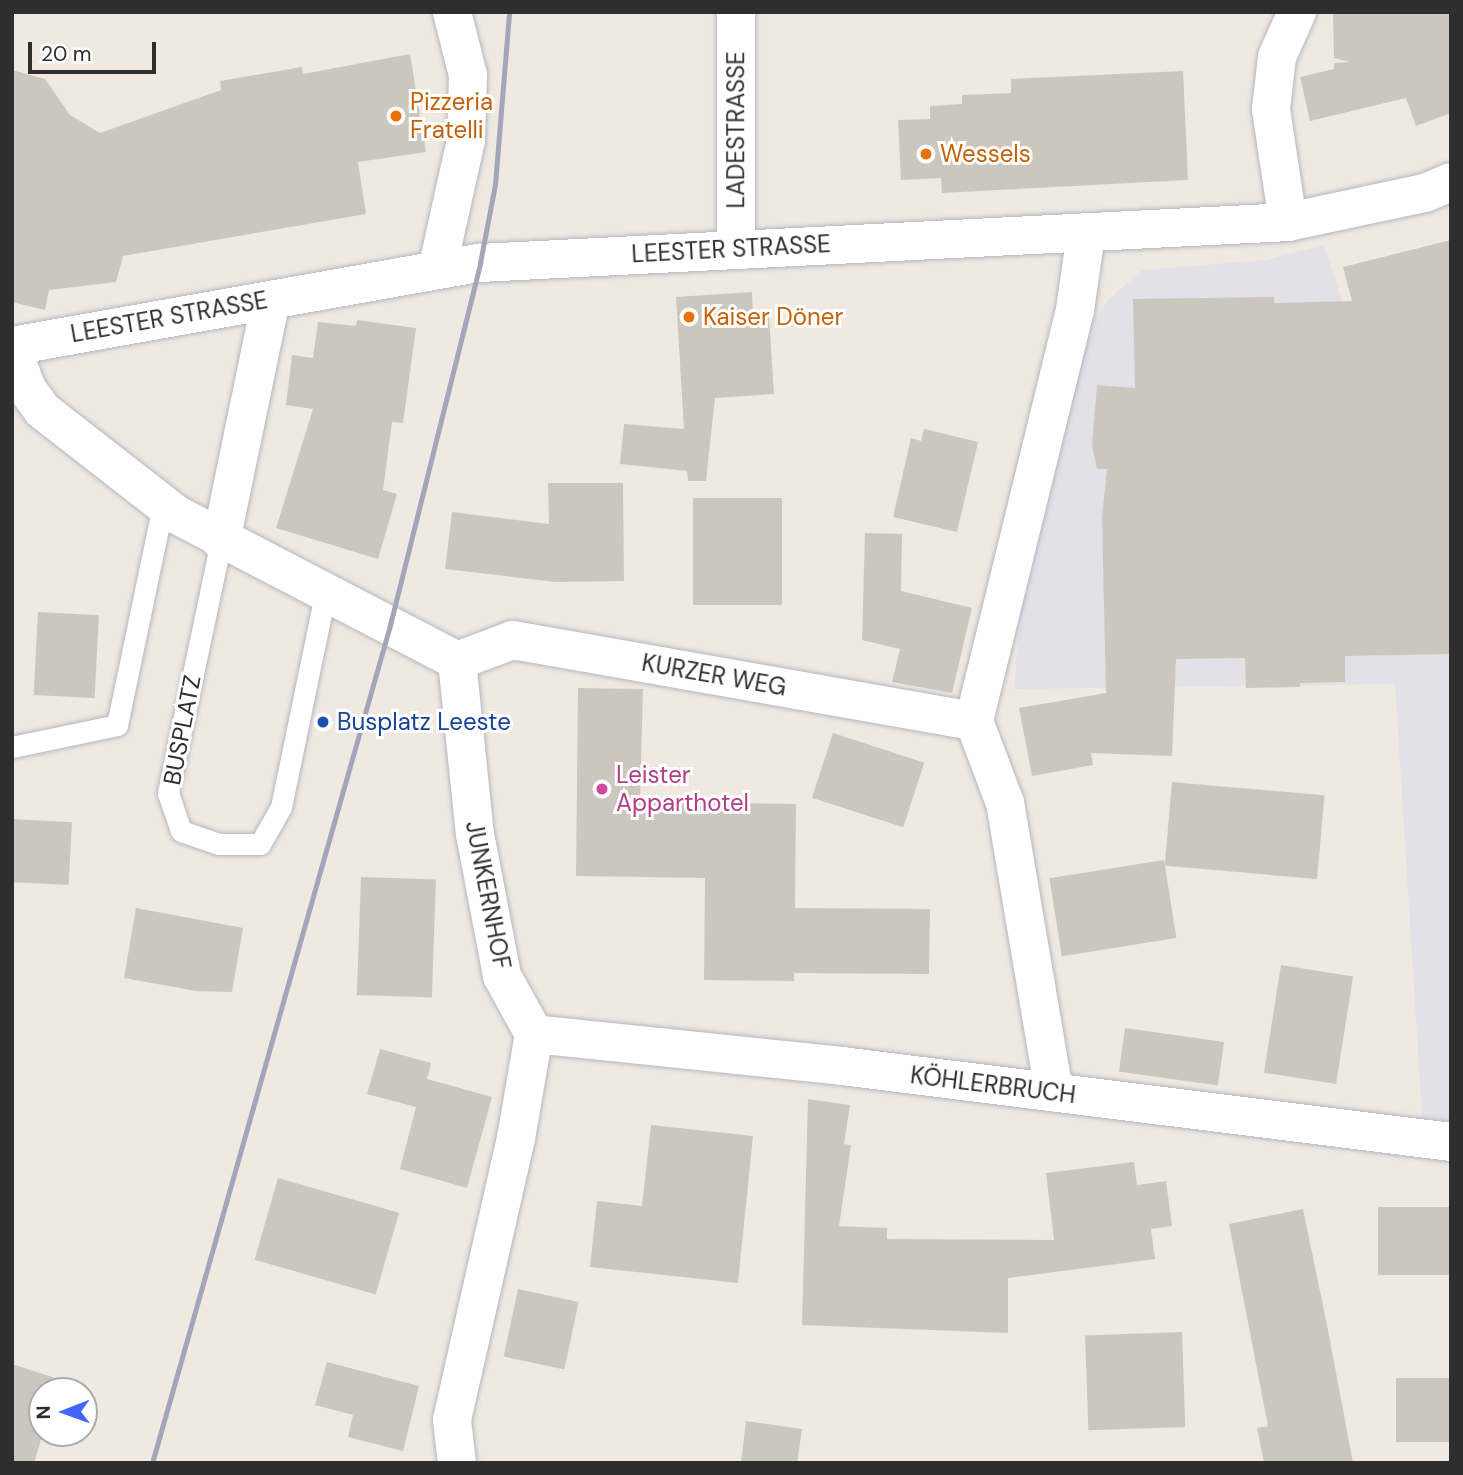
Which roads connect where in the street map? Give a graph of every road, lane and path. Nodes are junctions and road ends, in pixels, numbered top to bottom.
1 (452, 12) edge
2 (736, 12) edge
3 (1297, 12) edge
4 (1451, 182) edge
5 (1288, 222) junction
6 (1086, 234) junction
7 (736, 248) junction
8 (437, 270) junction
9 (271, 300) junction
10 (12, 347) edge
11 (163, 505) junction
12 (221, 541) junction
13 (325, 595) junction
14 (457, 661) junction
15 (974, 721) junction
16 (12, 747) edge
17 (534, 1034) junction
18 (1054, 1092) junction
19 (1451, 1142) edge
20 (457, 1463) edge

1 - 8 street
2 - 7 street, LADESTRASSE
3 - 5 street
4 - 5 street, LEESTER STRASSE
5 - 6 street, LEESTER STRASSE
6 - 7 street, LEESTER STRASSE
6 - 15 street
7 - 8 street, LEESTER STRASSE
8 - 9 street, LEESTER STRASSE
9 - 10 street, LEESTER STRASSE
9 - 12 street, BUSPLATZ
10 - 11 street
11 - 12 street
11 - 16 lane
12 - 13 street
12 - 13 lane, BUSPLATZ
13 - 14 street
14 - 15 street, KURZER WEG
14 - 17 street, JUNKERNHOF
15 - 18 street
17 - 18 street, KÖHLERBRUCH
17 - 20 street
18 - 19 street, KÖHLERBRUCH

